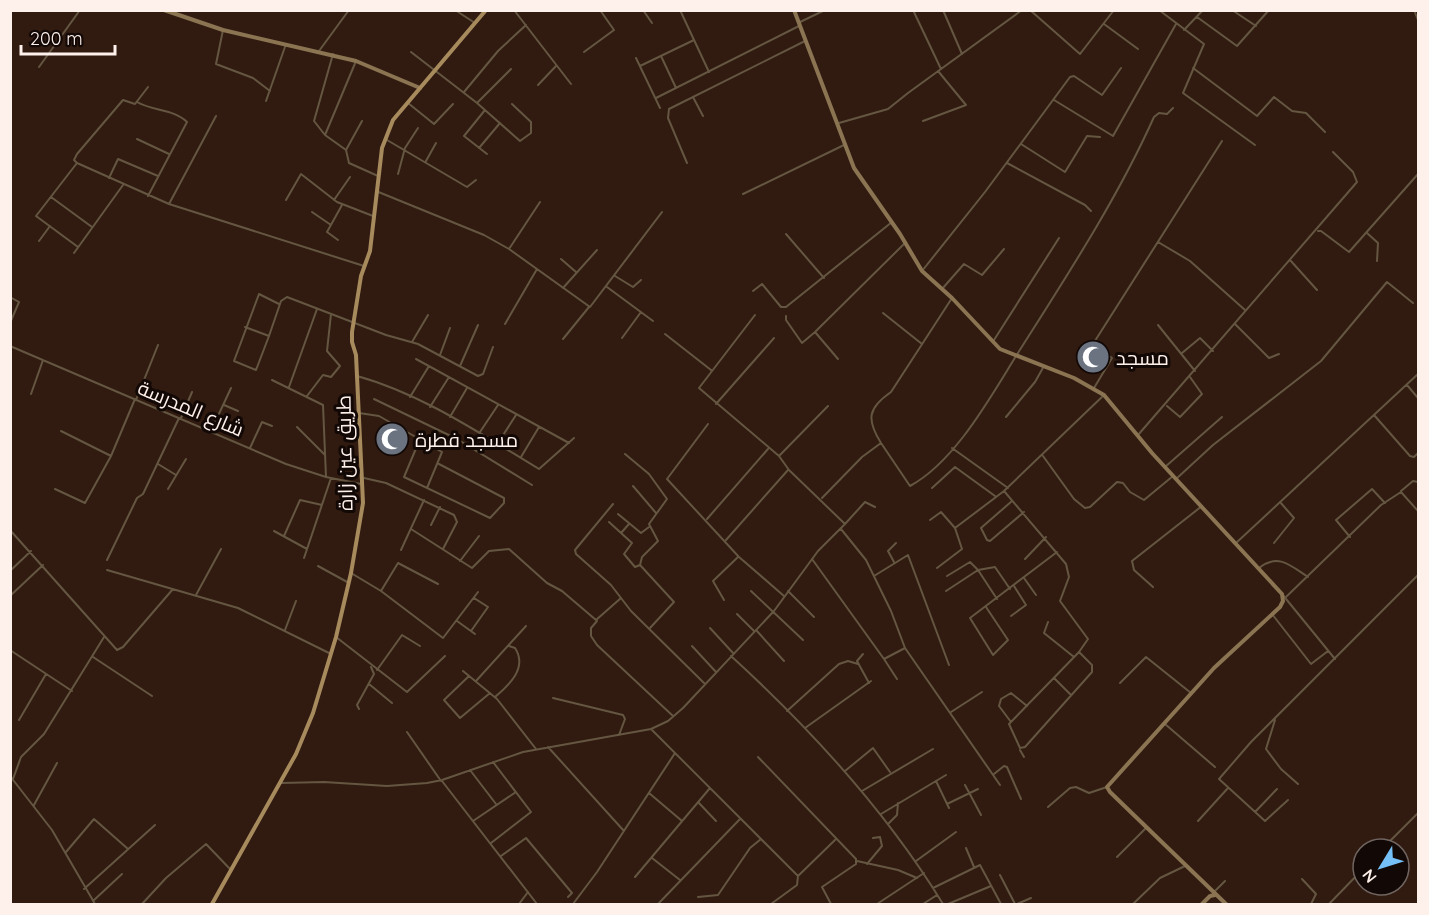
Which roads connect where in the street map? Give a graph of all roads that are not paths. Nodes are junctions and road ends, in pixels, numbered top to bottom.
1 (80, 10) edge
2 (164, 10) edge
3 (349, 10) edge
4 (455, 10) edge
5 (486, 10) edge
6 (514, 10) edge
7 (600, 10) edge
8 (643, 10) edge
9 (680, 10) edge
10 (794, 10) edge
11 (825, 10) edge
12 (913, 10) edge
13 (943, 10) edge
14 (1022, 10) edge
15 (1114, 10) edge
16 (1159, 10) edge
17 (1203, 10) edge
18 (1232, 10) edge
19 (1240, 10) edge
20 (1269, 10) edge
21 (1414, 10) edge
22 (1031, 11) edge
23 (1237, 14) junction
24 (1197, 16) junction
25 (1419, 20) edge
26 (475, 23) junction
27 (652, 23) dead end
28 (1104, 24) junction
29 (1176, 24) junction
30 (526, 25) junction
31 (799, 25) junction
32 (1256, 26) junction
33 (223, 30) junction
34 (1184, 30) junction
35 (694, 40) junction
36 (805, 41) junction
37 (286, 44) junction
38 (1138, 49) dead end
39 (319, 51) junction
40 (411, 52) dead end
41 (584, 52) dead end
42 (333, 54) junction
43 (962, 54) junction
44 (661, 56) junction
45 (636, 58) dead end
46 (356, 61) junction
47 (556, 66) junction
48 (640, 66) junction
49 (39, 67) dead end
50 (1121, 68) dead end
51 (1192, 68) junction
52 (436, 69) junction
53 (511, 69) dead end
54 (939, 70) junction
55 (709, 72) junction
56 (571, 84) dead end
57 (538, 85) dead end
58 (148, 87) dead end
59 (420, 88) junction
60 (676, 88) junction
61 (270, 91) junction
62 (464, 92) junction
63 (693, 97) junction
64 (656, 98) junction
65 (1053, 99) junction
66 (266, 101) dead end
67 (136, 102) junction
68 (408, 103) junction
69 (477, 103) junction
70 (453, 104) dead end
71 (512, 104) dead end
72 (660, 108) dead end
73 (1173, 108) dead end
74 (485, 110) junction
75 (216, 116) dead end
76 (703, 116) dead end
77 (362, 121) dead end
78 (923, 121) dead end
79 (500, 123) junction
80 (836, 124) junction
81 (418, 128) dead end
82 (1325, 132) dead end
83 (325, 135) junction
84 (1100, 137) dead end
85 (137, 139) dead end
86 (384, 139) junction
87 (1222, 141) dead end
88 (436, 142) dead end
89 (1021, 144) junction
90 (844, 145) junction
91 (1255, 145) dead end
92 (405, 148) junction
93 (479, 148) junction
94 (346, 150) junction
95 (1333, 152) dead end
96 (170, 154) junction
97 (487, 154) dead end
98 (426, 161) junction
99 (77, 163) junction
100 (687, 163) dead end
101 (1007, 163) junction
102 (398, 174) dead end
103 (1419, 174) edge
104 (158, 176) junction
105 (378, 176) junction
106 (350, 177) dead end
107 (109, 178) junction
108 (476, 180) dead end
109 (123, 185) junction
110 (376, 191) junction
111 (743, 194) dead end
112 (148, 196) junction
113 (51, 197) junction
114 (286, 200) dead end
115 (334, 200) junction
116 (540, 202) dead end
117 (169, 204) junction
118 (342, 205) junction
119 (1091, 211) dead end
120 (312, 212) dead end
121 (662, 212) dead end
122 (373, 216) junction
123 (892, 222) junction
124 (331, 225) junction
125 (50, 226) junction
126 (92, 227) junction
127 (1316, 232) junction
128 (1366, 233) junction
129 (786, 234) dead end
130 (1059, 238) dead end
131 (338, 240) dead end
132 (39, 241) dead end
133 (906, 242) junction
134 (1157, 242) junction
135 (78, 247) junction
136 (509, 249) junction
137 (1004, 249) dead end
138 (597, 250) dead end
139 (74, 253) dead end
140 (561, 259) dead end
141 (1290, 260) junction
142 (1377, 261) dead end
143 (364, 266) junction
144 (537, 269) junction
145 (922, 271) junction
146 (576, 272) junction
147 (615, 276) junction
148 (825, 278) junction
149 (641, 280) dead end
150 (607, 287) junction
151 (563, 288) junction
152 (942, 290) junction
153 (1317, 290) dead end
154 (753, 291) dead end
155 (10, 297) edge
156 (952, 298) junction
157 (1413, 303) dead end
158 (280, 305) junction
159 (589, 307) junction
160 (317, 309) junction
161 (1245, 310) junction
162 (641, 312) junction
163 (883, 313) dead end
164 (331, 314) junction
165 (428, 315) dead end
166 (755, 315) dead end
167 (786, 316) dead end
168 (653, 321) dead end
169 (10, 323) edge
170 (354, 323) junction
171 (505, 324) dead end
172 (1235, 324) junction
173 (478, 325) dead end
174 (1158, 325) dead end
175 (245, 327) junction
176 (450, 328) dead end
177 (815, 332) junction
178 (665, 334) dead end
179 (269, 336) junction
180 (622, 338) dead end
181 (774, 338) dead end
182 (563, 339) dead end
183 (412, 342) junction
184 (992, 342) junction
185 (922, 344) junction
186 (158, 345) dead end
187 (10, 346) edge
188 (493, 347) dead end
189 (1213, 351) junction
190 (1182, 353) junction
191 (1279, 354) dead end
192 (440, 355) junction
193 (1016, 356) junction
194 (416, 359) dead end
195 (838, 359) dead end
196 (43, 360) junction
197 (429, 366) junction
198 (460, 366) junction
199 (1044, 366) junction
200 (711, 370) junction
201 (1195, 371) junction
202 (1419, 374) edge
203 (357, 376) junction
204 (449, 377) junction
205 (1190, 377) junction
206 (272, 380) dead end
207 (1407, 385) junction
208 (289, 387) junction
209 (467, 387) junction
210 (231, 388) dead end
211 (1094, 388) junction
212 (192, 392) dead end
213 (31, 394) dead end
214 (1104, 395) junction
215 (307, 396) junction
216 (410, 397) junction
217 (1419, 398) edge
218 (374, 399) dead end
219 (135, 400) junction
220 (223, 404) junction
221 (716, 404) junction
222 (498, 405) junction
223 (1166, 405) junction
224 (828, 406) dead end
225 (430, 407) junction
226 (238, 411) dead end
227 (359, 413) junction
228 (516, 415) junction
229 (1374, 415) junction
230 (450, 417) junction
231 (1006, 417) dead end
232 (1222, 417) dead end
233 (180, 418) junction
234 (708, 424) dead end
235 (272, 426) dead end
236 (297, 427) dead end
237 (539, 427) junction
238 (438, 430) junction
239 (61, 431) dead end
240 (210, 431) junction
241 (480, 432) junction
242 (1138, 435) junction
243 (574, 438) dead end
244 (420, 439) junction
245 (498, 443) junction
246 (569, 443) junction
247 (881, 443) junction
248 (430, 445) junction
249 (250, 448) junction
250 (952, 448) junction
251 (769, 449) junction
252 (1419, 453) edge
253 (625, 454) dead end
254 (325, 455) junction
255 (111, 456) junction
256 (779, 456) junction
257 (1043, 456) junction
258 (521, 457) junction
259 (186, 459) dead end
260 (158, 464) junction
261 (438, 464) junction
262 (1166, 467) junction
263 (789, 470) junction
264 (176, 475) junction
265 (326, 477) junction
266 (1175, 477) junction
267 (331, 478) junction
268 (364, 478) junction
269 (1419, 482) edge
270 (364, 484) junction
271 (532, 485) dead end
272 (633, 486) dead end
273 (428, 488) junction
274 (932, 488) dead end
275 (1008, 488) junction
276 (55, 489) dead end
277 (168, 489) dead end
278 (1004, 491) junction
279 (1401, 492) junction
280 (995, 496) junction
281 (822, 499) junction
282 (424, 500) junction
283 (1012, 500) junction
284 (1280, 502) junction
285 (1385, 503) junction
286 (613, 504) dead end
287 (322, 505) junction
288 (1202, 506) junction
289 (440, 507) junction
290 (875, 507) dead end
291 (1024, 512) junction
292 (1419, 512) edge
293 (656, 513) junction
294 (618, 514) dead end
295 (707, 519) junction
296 (930, 520) dead end
297 (609, 522) dead end
298 (630, 524) junction
299 (845, 524) junction
300 (431, 525) dead end
301 (649, 527) junction
302 (955, 528) junction
303 (411, 529) junction
304 (841, 529) junction
305 (10, 530) edge
306 (274, 531) dead end
307 (621, 533) junction
308 (284, 536) junction
309 (479, 536) dead end
310 (1046, 537) junction
311 (1350, 537) junction
312 (726, 540) junction
313 (896, 543) dead end
314 (1236, 543) junction
315 (1274, 543) dead end
316 (221, 549) dead end
317 (307, 549) junction
318 (443, 549) junction
319 (401, 550) dead end
320 (31, 551) junction
321 (1057, 552) junction
322 (739, 557) junction
323 (304, 558) dead end
324 (812, 559) junction
325 (107, 560) dead end
326 (1025, 560) dead end
327 (460, 561) junction
328 (894, 562) junction
329 (43, 565) junction
330 (640, 565) junction
331 (318, 566) dead end
332 (937, 568) dead end
333 (1259, 568) junction
334 (107, 570) dead end
335 (978, 570) junction
336 (10, 572) edge
337 (351, 573) junction
338 (1419, 575) edge
339 (874, 576) junction
340 (947, 576) dead end
341 (1308, 577) junction
342 (1024, 578) junction
343 (349, 583) junction
344 (438, 584) dead end
345 (1014, 586) junction
346 (1153, 588) dead end
347 (173, 589) junction
348 (1010, 589) junction
349 (381, 591) junction
350 (751, 591) dead end
351 (788, 591) junction
352 (946, 591) dead end
353 (478, 592) dead end
354 (196, 595) junction
355 (1036, 595) dead end
356 (10, 596) edge
357 (784, 596) junction
358 (1284, 596) junction
359 (474, 598) junction
360 (621, 598) junction
361 (997, 598) junction
362 (724, 600) dead end
363 (296, 601) dead end
364 (986, 607) junction
365 (774, 612) junction
366 (737, 614) dead end
367 (1272, 614) junction
368 (1011, 616) dead end
369 (814, 617) dead end
370 (597, 620) junction
371 (457, 621) junction
372 (1048, 622) dead end
373 (526, 626) dead end
374 (650, 628) junction
375 (710, 628) dead end
376 (285, 630) junction
377 (471, 631) junction
378 (755, 631) junction
379 (475, 634) dead end
380 (336, 637) junction
381 (104, 638) junction
382 (803, 640) dead end
383 (420, 646) dead end
384 (508, 646) junction
385 (692, 646) dead end
386 (905, 648) junction
387 (10, 650) edge
388 (1328, 651) junction
389 (1079, 652) junction
390 (331, 654) junction
391 (732, 654) junction
392 (863, 654) dead end
393 (445, 656) dead end
394 (93, 657) junction
395 (1074, 657) junction
396 (884, 659) junction
397 (1336, 659) junction
398 (784, 661) dead end
399 (369, 664) junction
400 (858, 664) junction
401 (949, 665) dead end
402 (377, 670) junction
403 (463, 671) dead end
404 (716, 672) junction
405 (46, 674) junction
406 (469, 676) junction
407 (1054, 678) junction
408 (897, 679) dead end
409 (476, 681) junction
410 (1120, 683) dead end
411 (369, 684) junction
412 (705, 684) junction
413 (72, 691) junction
414 (982, 692) dead end
415 (490, 693) junction
416 (1191, 693) junction
417 (1071, 695) junction
418 (152, 696) dead end
419 (495, 697) junction
420 (553, 699) dead end
421 (392, 703) dead end
422 (1027, 706) junction
423 (359, 709) dead end
424 (788, 711) junction
425 (951, 712) junction
426 (673, 716) junction
427 (1276, 718) junction
428 (19, 720) dead end
429 (1011, 722) junction
430 (1165, 724) junction
431 (805, 728) junction
432 (651, 729) junction
433 (407, 732) dead end
434 (619, 735) junction
435 (548, 747) junction
436 (1019, 747) junction
437 (536, 749) junction
438 (933, 749) dead end
439 (675, 753) junction
440 (758, 757) dead end
441 (1023, 757) dead end
442 (492, 761) junction
443 (57, 763) dead end
444 (1215, 767) dead end
445 (470, 770) junction
446 (845, 771) junction
447 (891, 772) junction
448 (994, 774) junction
449 (946, 775) dead end
450 (12, 778) edge
451 (441, 780) junction
452 (936, 781) junction
453 (280, 783) junction
454 (1298, 784) dead end
455 (965, 785) dead end
456 (1000, 785) dead end
457 (1107, 787) junction
458 (710, 788) junction
459 (1228, 788) junction
460 (978, 789) dead end
461 (1276, 789) dead end
462 (862, 791) junction
463 (516, 792) junction
464 (649, 793) junction
465 (970, 793) junction
466 (1021, 799) dead end
467 (1288, 800) dead end
468 (698, 802) junction
469 (898, 803) junction
470 (496, 804) junction
471 (947, 804) junction
472 (34, 805) junction
473 (1048, 807) dead end
474 (949, 808) dead end
475 (1255, 812) junction
476 (1419, 813) edge
477 (881, 814) junction
478 (981, 815) dead end
479 (740, 819) junction
480 (473, 820) junction
481 (682, 821) junction
482 (716, 821) dead end
483 (1198, 821) dead end
484 (889, 823) junction
485 (155, 825) dead end
486 (1146, 828) junction
487 (624, 831) junction
488 (956, 832) dead end
489 (1395, 837) edge
490 (873, 838) dead end
491 (761, 839) junction
492 (836, 840) junction
493 (491, 843) junction
494 (966, 848) dead end
495 (128, 849) junction
496 (66, 852) junction
497 (501, 856) junction
498 (652, 857) junction
499 (1117, 857) dead end
500 (857, 861) junction
501 (916, 861) junction
502 (867, 864) junction
503 (1185, 866) junction
504 (974, 867) junction
505 (231, 870) junction
506 (924, 873) junction
507 (122, 874) dead end
508 (1000, 875) dead end
509 (798, 876) junction
510 (635, 878) dead end
511 (917, 878) junction
512 (1302, 879) dead end
513 (680, 880) junction
514 (1225, 881) dead end
515 (1351, 881) edge
516 (991, 886) junction
517 (933, 888) junction
518 (1208, 888) junction
519 (84, 889) junction
520 (528, 892) junction
521 (1214, 894) junction
522 (937, 895) junction
523 (568, 897) dead end
524 (698, 897) dead end
525 (1208, 897) junction
526 (1031, 898) dead end
527 (94, 903) edge
528 (142, 904) edge
529 (212, 904) edge
530 (519, 904) edge
531 (537, 904) edge
532 (573, 904) edge
533 (658, 904) edge
534 (771, 904) edge
535 (831, 904) edge
536 (878, 904) edge
537 (923, 904) edge
538 (943, 904) edge
539 (948, 904) edge
540 (1000, 904) edge
541 (1016, 904) edge
542 (1133, 904) edge
543 (1202, 904) edge
544 (1226, 904) edge
545 (1311, 904) edge
546 (1329, 904) edge

1 - 49 street
2 - 33 main road
3 - 39 street
4 - 26 street
5 - 26 main road, طريق عين زارة
6 - 30 street
7 - 41 street
8 - 27 street
9 - 35 street
10 - 31 main road
11 - 31 street
12 - 54 street
13 - 43 street
14 - 43 street
15 - 28 street
16 - 29 street
17 - 24 street
18 - 23 street
19 - 23 street
20 - 32 street
21 - 25 street
22 - 28 street
23 - 32 street
24 - 32 street
24 - 34 street
26 - 52 main road, طريق عين زارة
28 - 38 street
29 - 34 street
29 - 65 street
30 - 47 street
30 - 62 street
31 - 36 main road
31 - 55 street
33 - 37 main road
33 - 61 street
34 - 51 street
35 - 44 street
35 - 55 street
36 - 63 street
36 - 80 main road
37 - 39 main road
37 - 61 street
39 - 42 main road
40 - 52 street
42 - 46 main road
42 - 83 street
43 - 54 street
44 - 48 street
44 - 60 street
45 - 48 street
46 - 59 main road
46 - 83 street
47 - 56 street
47 - 57 street
48 - 64 street
50 - 65 street
51 - 82 street
51 - 91 street
52 - 59 main road, طريق عين زارة
52 - 62 street
53 - 69 street
54 - 78 street
54 - 80 street
55 - 60 street
58 - 67 street
59 - 68 main road, طريق عين زارة
60 - 64 street
61 - 66 street
62 - 69 street
63 - 76 street
63 - 100 street
64 - 72 street
65 - 89 street
67 - 96 street
67 - 99 street
68 - 70 street
68 - 86 main road, طريق عين زارة
69 - 74 street
71 - 79 street
73 - 193 street
74 - 79 street
74 - 93 street
75 - 117 street
77 - 94 street
79 - 93 street
80 - 90 main road
81 - 92 street
83 - 94 street
84 - 89 street
85 - 96 street
86 - 92 street
86 - 105 main road, طريق عين زارة
87 - 134 street
88 - 98 street
89 - 101 street
90 - 111 street
90 - 123 main road
92 - 98 street
92 - 102 street
93 - 97 street
94 - 105 street
95 - 127 street
96 - 104 street
98 - 108 street
99 - 107 street
99 - 113 street
101 - 119 street
101 - 145 street
103 - 128 street
104 - 107 street
104 - 112 street
105 - 110 main road, طريق عين زارة
106 - 115 street
107 - 109 street
109 - 112 street
109 - 126 street
110 - 122 main road, طريق عين زارة
110 - 136 street
112 - 117 street
113 - 125 street
113 - 126 street
114 - 115 street
115 - 118 street
116 - 136 street
117 - 143 street
118 - 122 street
118 - 124 street
120 - 124 street
121 - 147 street
122 - 143 main road, طريق عين زارة
123 - 133 main road
123 - 148 street
124 - 131 street
125 - 132 street
125 - 135 street
126 - 135 street
127 - 128 street
127 - 141 street
128 - 142 street
129 - 148 street
130 - 184 street
133 - 145 main road
133 - 177 street
134 - 161 street
134 - 211 street
135 - 139 street
136 - 144 street
137 - 152 street
138 - 146 street
140 - 146 street
141 - 153 street
141 - 161 street
143 - 170 main road, طريق عين زارة
144 - 151 street
144 - 171 street
145 - 152 main road
146 - 151 street
147 - 149 street
147 - 150 street
148 - 154 street
150 - 159 street
150 - 162 street
151 - 159 street
152 - 156 main road
155 - 169 street
156 - 184 main road
156 - 185 street
157 - 266 street
158 - 160 street
158 - 175 street
158 - 179 street
159 - 182 street
160 - 164 street
160 - 208 street
161 - 172 street
162 - 168 street
162 - 180 street
163 - 185 street
164 - 170 street
164 - 215 street
165 - 183 street
166 - 200 street
167 - 177 street
170 - 183 street
170 - 203 main road, طريق عين زارة
172 - 189 street
172 - 191 street
173 - 198 street
174 - 190 street
175 - 179 street
175 - 179 street
176 - 192 street
177 - 195 street
178 - 200 street
181 - 221 street
183 - 192 street
184 - 193 main road
185 - 247 street
186 - 219 street
187 - 196 street, شارع المدرسة
188 - 198 street
189 - 190 street
189 - 201 street
190 - 201 street
192 - 198 street
193 - 199 main road
193 - 250 street
194 - 197 street
196 - 213 street
196 - 219 street, شارع المدرسة
197 - 204 street
197 - 216 street
199 - 211 main road
199 - 231 street
200 - 221 street
201 - 205 street
202 - 207 street
203 - 216 street
203 - 227 main road, طريق عين زارة
204 - 209 street
204 - 225 street
205 - 223 street
205 - 223 street
206 - 208 street
207 - 217 street
207 - 229 street
208 - 215 street
209 - 222 street
209 - 230 street
210 - 220 street
211 - 214 main road
212 - 233 street
214 - 242 main road
214 - 257 street
215 - 254 street
216 - 225 street
218 - 238 street
219 - 233 street, شارع المدرسة
219 - 255 street
220 - 226 street
220 - 240 street
221 - 251 street
222 - 228 street
222 - 241 street
223 - 242 street
224 - 256 street
225 - 230 street
227 - 244 street
227 - 268 main road, طريق عين زارة
228 - 237 street
228 - 245 street
229 - 252 street
229 - 284 street
230 - 241 street
232 - 262 street
233 - 240 street, شارع المدرسة
233 - 260 street
234 - 295 street
235 - 249 street
236 - 254 street
237 - 246 street
237 - 258 street
238 - 248 street
238 - 271 street
239 - 255 street
240 - 249 street, شارع المدرسة
241 - 245 street
242 - 262 main road
243 - 246 street
244 - 248 street
244 - 273 street
245 - 258 street
246 - 258 street
247 - 250 street
247 - 281 street
248 - 261 street
249 - 265 street, شارع المدرسة
250 - 275 street
251 - 256 street
251 - 295 street
253 - 293 street
254 - 265 street
255 - 276 street
256 - 263 street
257 - 266 street
257 - 275 street
259 - 264 street
260 - 264 street
260 - 325 street
261 - 273 street
261 - 273 street
262 - 266 main road
263 - 281 street
263 - 312 street
264 - 277 street
265 - 267 street, شارع المدرسة
266 - 288 main road
267 - 270 street, شارع المدرسة
267 - 287 street
268 - 270 main road, طريق عين زارة
268 - 282 street
269 - 279 street
270 - 337 main road, طريق عين زارة
272 - 293 street
274 - 280 street
275 - 278 street
278 - 280 street
278 - 283 street
279 - 285 street
279 - 292 street
280 - 302 street
281 - 299 street
282 - 289 street
282 - 303 street
283 - 291 street
283 - 291 street
284 - 314 street
284 - 315 street
285 - 311 street
285 - 311 street
286 - 360 street
287 - 308 street
287 - 317 street
288 - 314 main road
288 - 346 street
289 - 300 street
289 - 318 street
290 - 299 street
291 - 310 street
293 - 301 street
294 - 298 street
295 - 312 street
296 - 302 street
297 - 307 street
298 - 301 street
298 - 307 street
299 - 304 street
301 - 330 street
302 - 332 street
303 - 318 street
303 - 319 street
304 - 324 street
304 - 339 street
305 - 320 street
306 - 308 street
307 - 330 street
308 - 317 street
309 - 327 street
310 - 321 street
310 - 326 street
311 - 341 street
312 - 322 street
313 - 328 street
314 - 333 main road
316 - 354 street
317 - 323 street
318 - 327 street
320 - 329 street
320 - 336 street
321 - 342 street
321 - 389 street
322 - 357 street
322 - 362 street
324 - 351 street
324 - 396 street
327 - 370 street
328 - 339 street
328 - 401 street
329 - 356 street
329 - 381 street
330 - 374 street
331 - 343 street
333 - 341 street
333 - 358 main road
334 - 347 street
335 - 340 street
335 - 348 street
335 - 352 street
335 - 361 street
337 - 343 main road, طريق عين زارة
337 - 349 street
338 - 397 street
339 - 386 street
341 - 358 street
342 - 345 street
342 - 355 street
343 - 380 main road, طريق عين زارة
344 - 349 street
345 - 348 street
345 - 368 street
347 - 354 street
347 - 381 street
348 - 361 street
349 - 371 street
350 - 365 street
351 - 357 street
351 - 369 street
353 - 359 street
354 - 376 street
357 - 365 street
358 - 367 main road
358 - 388 street
359 - 371 street
359 - 377 street
360 - 370 street
360 - 374 street
361 - 364 street
363 - 376 street
364 - 364 street
365 - 378 street
365 - 382 street
366 - 378 street
367 - 388 street
367 - 416 main road
370 - 426 street
371 - 377 street
372 - 395 street
373 - 384 street
374 - 412 street
375 - 391 street
376 - 390 street
377 - 379 street
378 - 391 street
378 - 398 street
380 - 390 main road, طريق عين زارة
380 - 399 street
381 - 394 street
383 - 402 street
384 - 409 street
384 - 419 street
385 - 404 street
386 - 396 street
386 - 425 street
387 - 405 street
388 - 397 street
389 - 395 street
389 - 417 street
390 - 453 main road, طريق عين زارة
391 - 404 street
391 - 424 street
392 - 400 street
393 - 402 street
394 - 413 street
394 - 418 street
395 - 407 street
396 - 408 street
397 - 427 street
399 - 402 street
399 - 411 street
400 - 424 street
400 - 431 street
403 - 406 street
404 - 412 street
405 - 413 street
405 - 428 street
406 - 409 street
406 - 415 street
407 - 417 street
407 - 422 street
409 - 415 street
410 - 416 street
411 - 421 street
411 - 423 street
412 - 426 street
413 - 450 street
414 - 425 street
415 - 419 street
416 - 430 main road
417 - 436 street
419 - 437 street
420 - 434 street
422 - 429 street
422 - 429 street
424 - 431 street
425 - 448 street
426 - 432 street
427 - 454 street
427 - 459 street
429 - 436 street
430 - 444 street
430 - 457 main road
431 - 446 street
432 - 434 street
432 - 439 street
433 - 451 street
434 - 435 street
435 - 437 street
435 - 487 street
436 - 441 street
437 - 442 street
438 - 447 street
439 - 458 street
439 - 464 street
440 - 492 street
442 - 445 street
442 - 463 street
443 - 472 street
445 - 451 street
445 - 470 street
446 - 447 street
446 - 462 street
447 - 462 street
448 - 456 street
448 - 466 street
449 - 452 street
450 - 472 street
451 - 453 street
451 - 480 street
452 - 469 street
452 - 471 street
453 - 505 main road, طريق عين زارة
455 - 465 street
457 - 473 street
457 - 486 main road
458 - 468 street
458 - 479 street
459 - 475 street
459 - 483 street
460 - 465 street
461 - 475 street
462 - 477 street
463 - 470 street
463 - 493 street
464 - 481 street
464 - 487 street
465 - 471 street
465 - 478 street
467 - 475 street
468 - 481 street
468 - 482 street
469 - 477 street
469 - 484 street
470 - 480 street
471 - 474 street
472 - 496 street
476 - 489 street
477 - 484 street
479 - 491 street
479 - 513 street
480 - 493 street
481 - 498 street
484 - 501 street
485 - 495 street
486 - 499 street
486 - 503 main road
487 - 532 street
488 - 501 street
490 - 502 street
491 - 509 street
491 - 524 street
492 - 500 street
492 - 509 street
493 - 497 street
494 - 504 street
495 - 496 street
495 - 519 street
496 - 519 street
497 - 520 street
497 - 523 street
498 - 510 street
498 - 513 street
500 - 502 street
500 - 535 street
501 - 506 street
502 - 511 street
503 - 518 main road
503 - 542 street
504 - 516 street
504 - 517 street
505 - 528 street
505 - 529 main road, طريق عين زارة
506 - 511 street
506 - 517 street
507 - 527 street
508 - 541 street
509 - 534 street
511 - 536 street
512 - 545 street
513 - 533 street
514 - 521 street
515 - 546 street
516 - 539 street
516 - 540 street
517 - 522 street
518 - 521 main road
518 - 525 main road
519 - 527 street
520 - 530 street
520 - 531 street
521 - 525 main road
521 - 544 main road
522 - 537 street
522 - 538 street
525 - 543 main road
526 - 541 street

